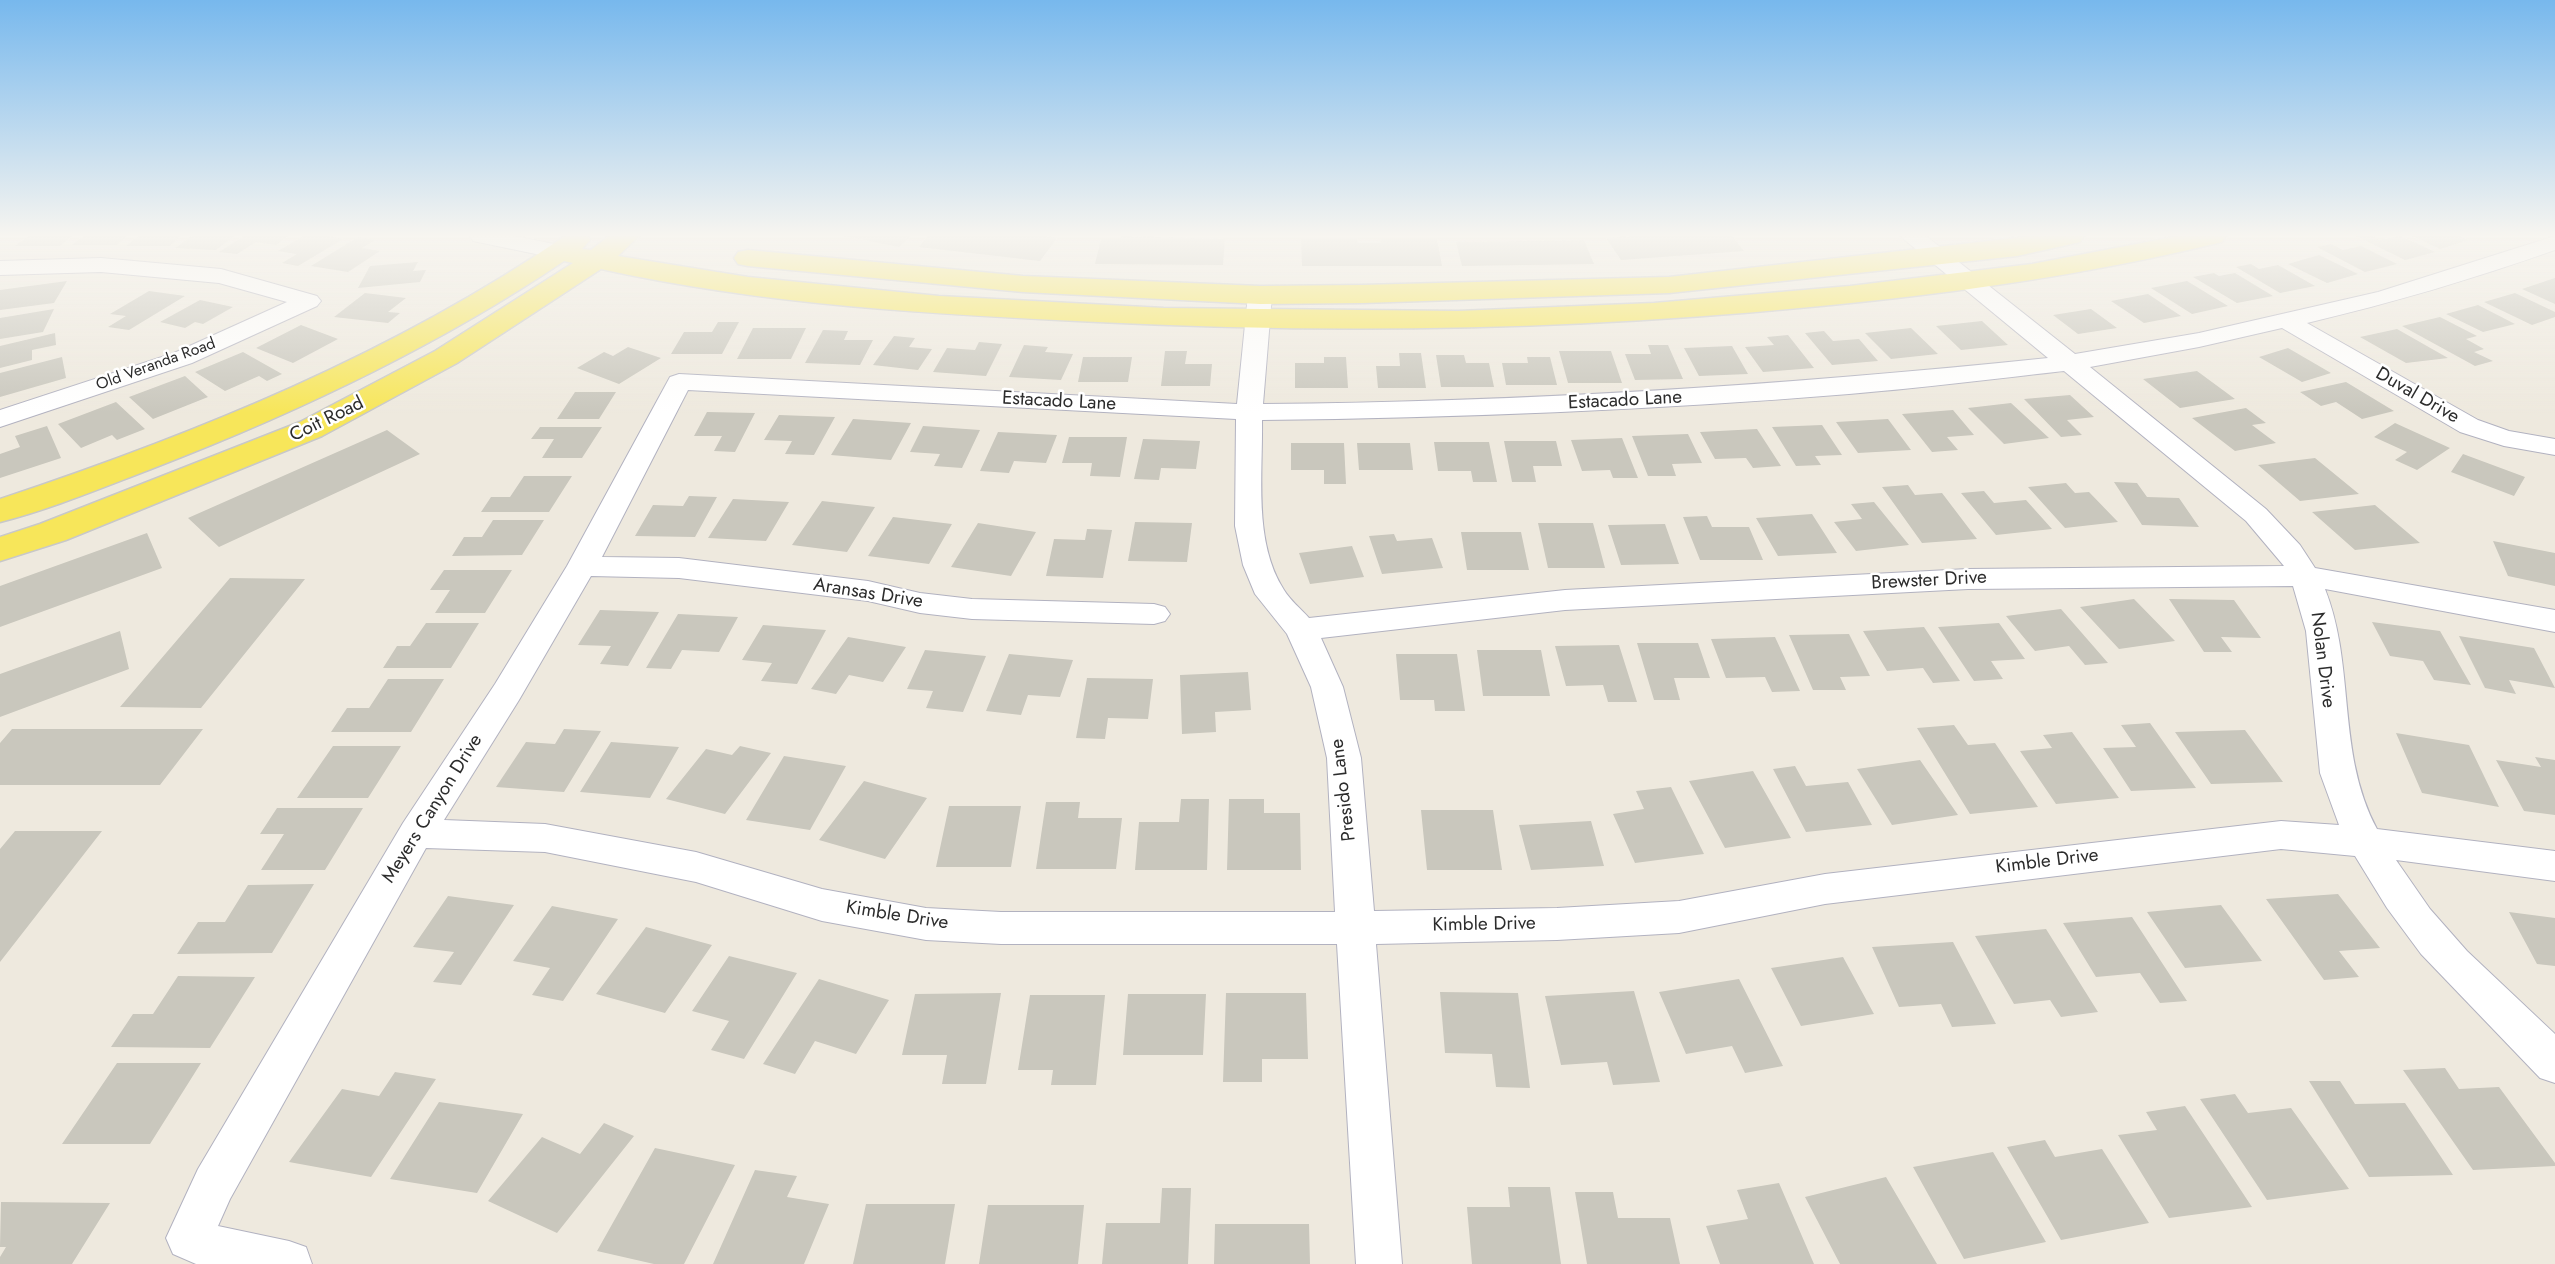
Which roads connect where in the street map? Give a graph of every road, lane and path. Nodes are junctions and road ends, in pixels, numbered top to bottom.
1 (288, 295) edge
2 (493, 295) edge
3 (529, 295) edge
4 (833, 295) edge
5 (1131, 295) edge
6 (1432, 295) edge
7 (1848, 295) edge
8 (1986, 295) edge
9 (2394, 295) edge
10 (1259, 308) junction
11 (2287, 321) junction
12 (2068, 363) junction
13 (679, 382) joint
14 (1250, 412) junction
15 (0, 419) edge
16 (2555, 447) edge
17 (0, 511) edge
18 (0, 549) edge
19 (582, 566) junction
20 (2305, 576) junction
21 (1154, 614) dead end
22 (2555, 621) edge
23 (1301, 630) junction
24 (416, 833) junction
25 (2366, 842) junction
26 (2555, 866) edge
27 (1358, 928) junction
28 (2555, 1064) edge
29 (289, 1264) edge
30 (1379, 1264) edge

1 - 15 street, Old Veranda Road
2 - 17 main road, Coit Road
3 - 18 main road, Coit Road
4 - 10 main road
5 - 10 main road
6 - 10 main road
7 - 10 main road
8 - 12 street, Nolan Drive
9 - 11 street, Estacado Lane
10 - 14 street, Presido Lane
11 - 12 street, Estacado Lane
11 - 16 street, Duval Drive
12 - 14 street, Estacado Lane
12 - 20 street, Nolan Drive
13 - 14 street, Estacado Lane
13 - 19 street, Meyers Canyon Drive
14 - 23 street, Presido Lane
19 - 21 street, Aransas Drive
19 - 24 street, Meyers Canyon Drive
20 - 22 street, Brewster Drive
20 - 23 street, Brewster Drive
20 - 25 street, Nolan Drive
23 - 27 street, Presido Lane
24 - 27 street, Kimble Drive
24 - 29 street, Meyers Canyon Drive
25 - 26 street, Kimble Drive
25 - 27 street, Kimble Drive
25 - 28 street, Nolan Drive
27 - 30 street, Presido Lane

